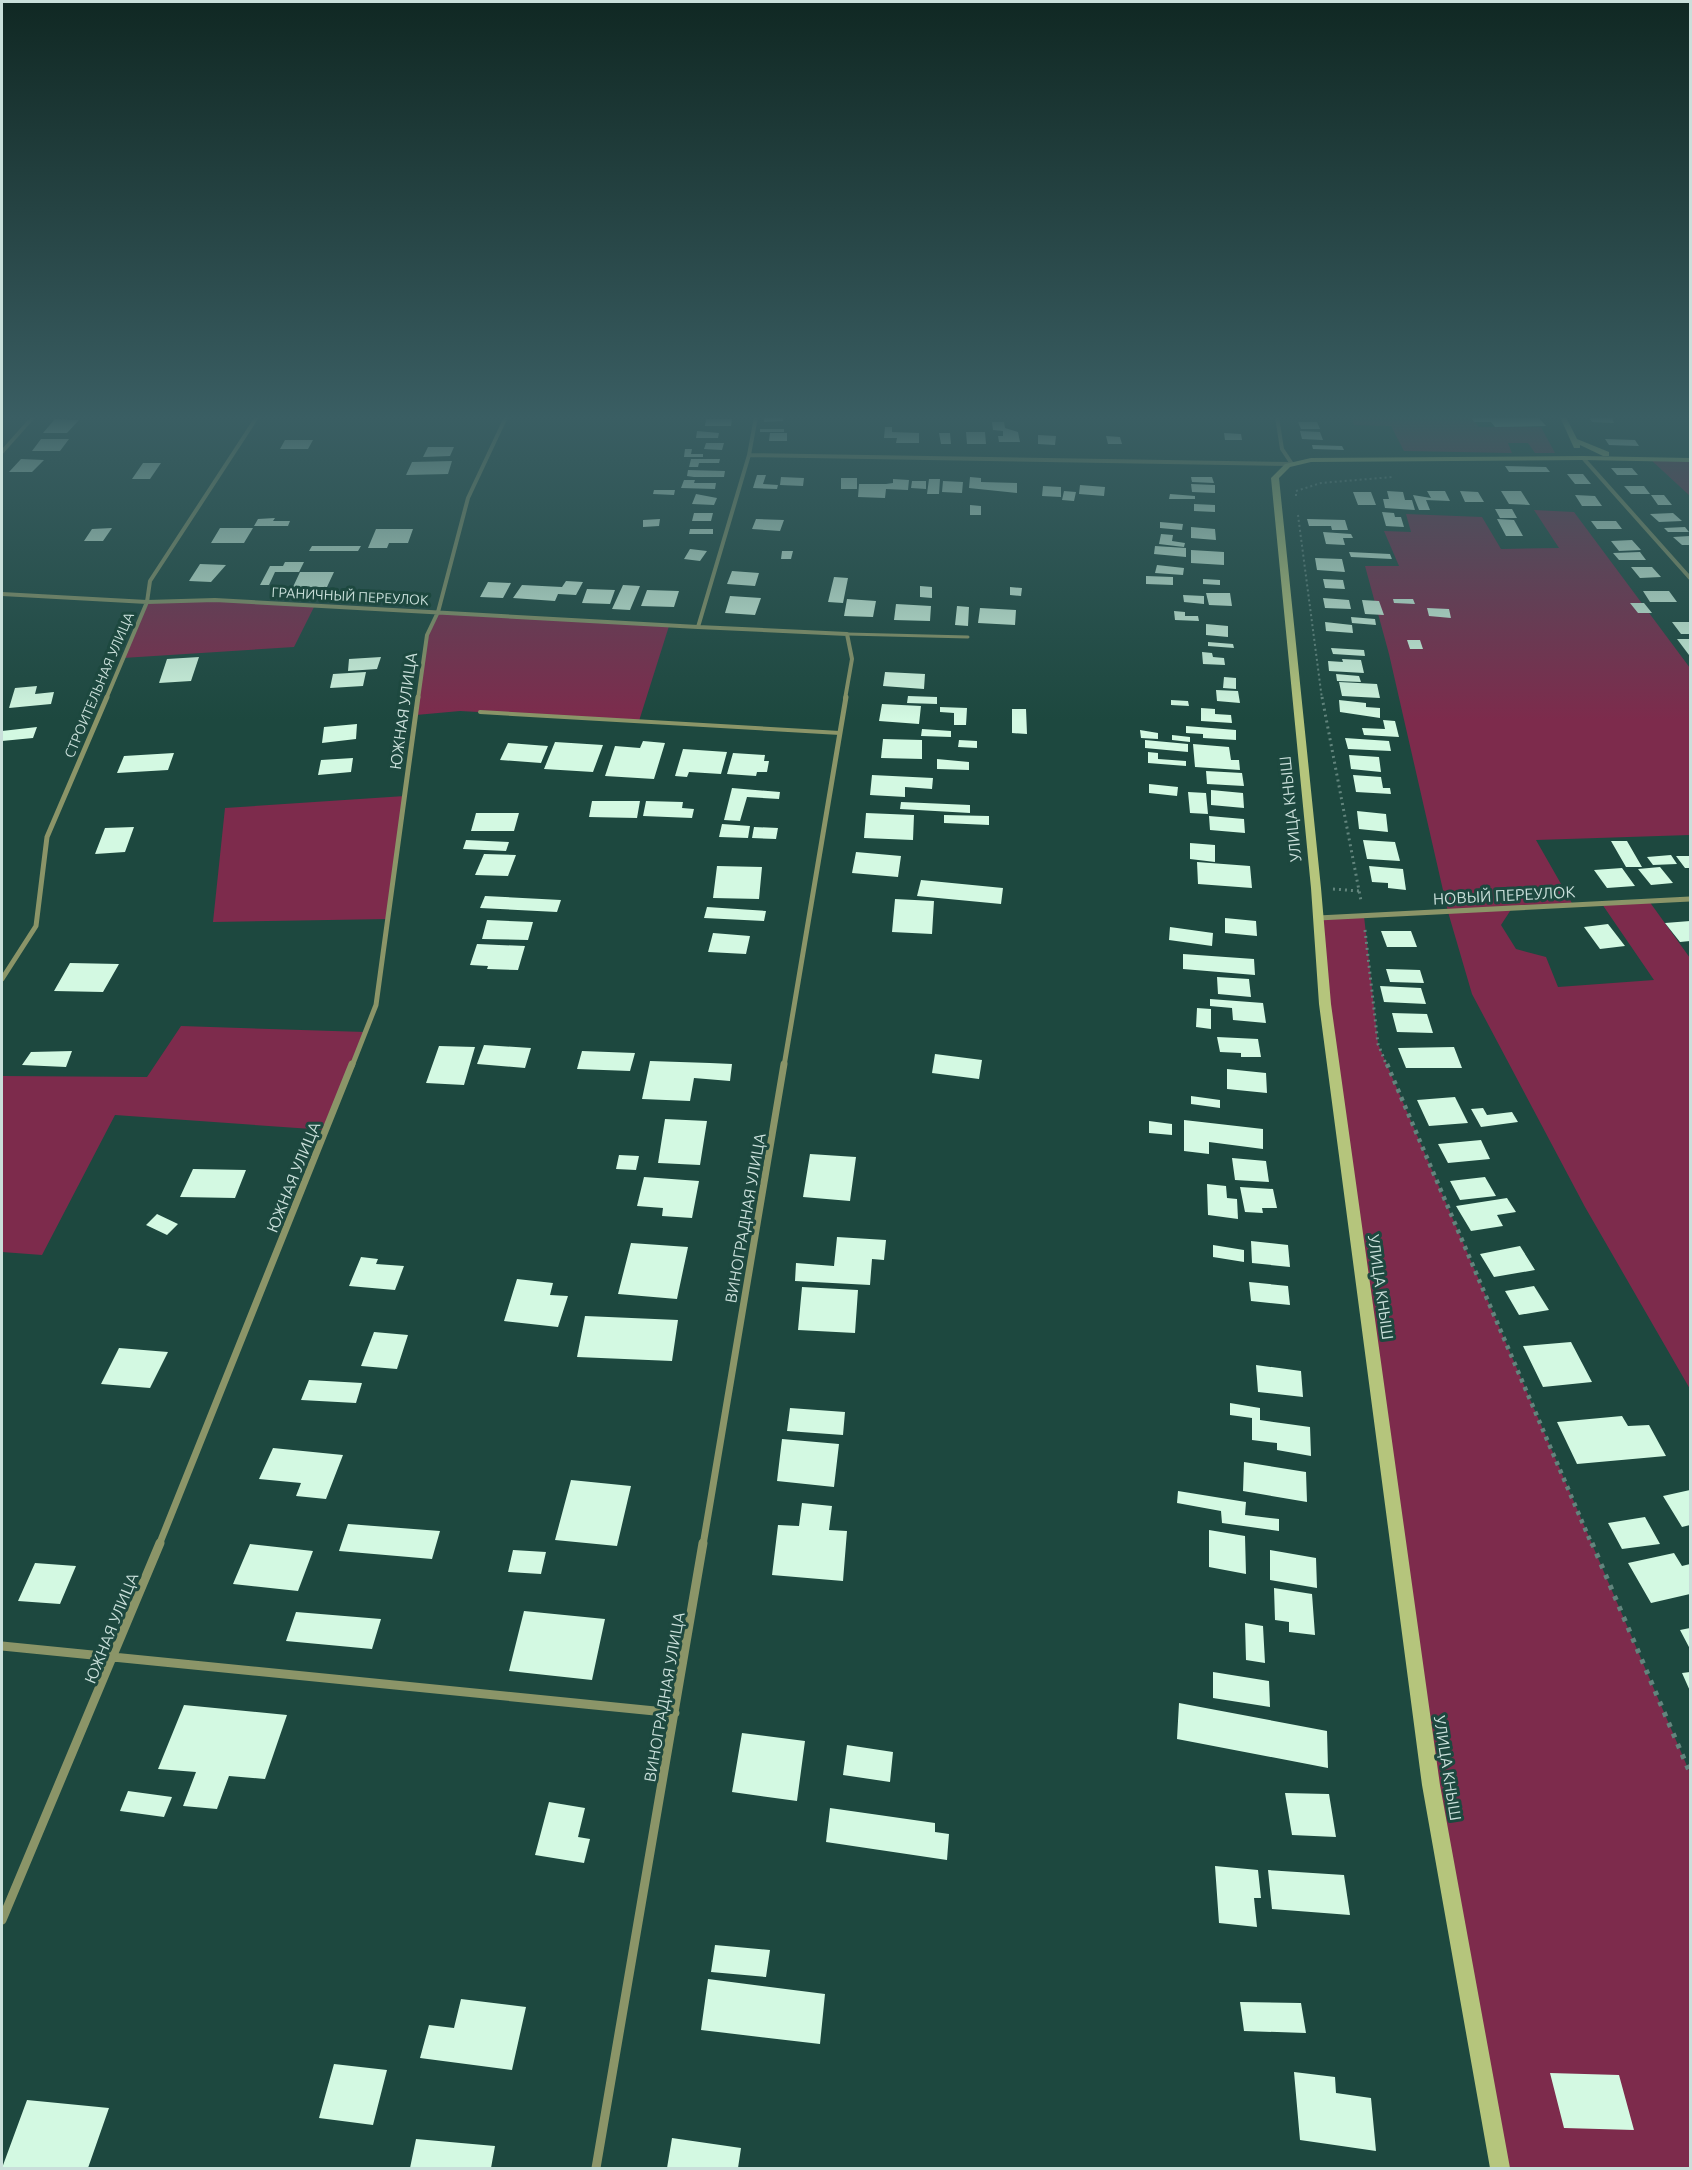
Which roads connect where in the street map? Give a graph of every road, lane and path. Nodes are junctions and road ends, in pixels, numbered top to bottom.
1 (191, 518) edge
2 (463, 518) edge
3 (730, 518) edge
4 (1279, 518) edge
5 (1299, 518) edge
6 (1637, 518) edge
7 (1690, 578) edge
8 (2, 594) edge
9 (147, 602) junction
10 (438, 612) junction
11 (698, 627) junction
12 (847, 634) junction
13 (968, 637) dead end
14 (480, 712) dead end
15 (840, 733) junction
16 (1316, 888) junction
17 (1359, 891) junction
18 (1690, 899) edge
19 (1364, 916) junction
20 (1318, 918) junction
21 (2, 979) edge
22 (2, 1646) edge
23 (114, 1657) junction
24 (675, 1713) junction
25 (1690, 1773) edge
26 (2, 1920) edge
27 (596, 2169) edge
28 (1500, 2169) edge

1 - 9 street, СТРОИТЕЛЬНАЯ УЛИЦА
2 - 10 street, ЮЖНАЯ УЛИЦА
3 - 11 street
4 - 16 street, УЛИЦА КНЫШ
5 - 17 path
6 - 7 street
8 - 9 street, ГРАНИЧНЫЙ ПЕРЕУЛОК
9 - 10 street, ГРАНИЧНЫЙ ПЕРЕУЛОК
9 - 21 street, СТРОИТЕЛЬНАЯ УЛИЦА
10 - 11 street, ГРАНИЧНЫЙ ПЕРЕУЛОК
10 - 23 street, ЮЖНАЯ УЛИЦА
11 - 12 street
12 - 13 lane
12 - 15 street, ВИНОГРАДНАЯ УЛИЦА
14 - 15 lane
15 - 24 street, ВИНОГРАДНАЯ УЛИЦА
16 - 17 path
16 - 20 street, УЛИЦА КНЫШ
17 - 19 path
18 - 19 street, НОВЫЙ ПЕРЕУЛОК
19 - 20 street, НОВЫЙ ПЕРЕУЛОК
19 - 25 path
20 - 28 street, УЛИЦА КНЫШ
22 - 23 street
23 - 24 street
23 - 26 street, ЮЖНАЯ УЛИЦА
24 - 27 street, ВИНОГРАДНАЯ УЛИЦА

